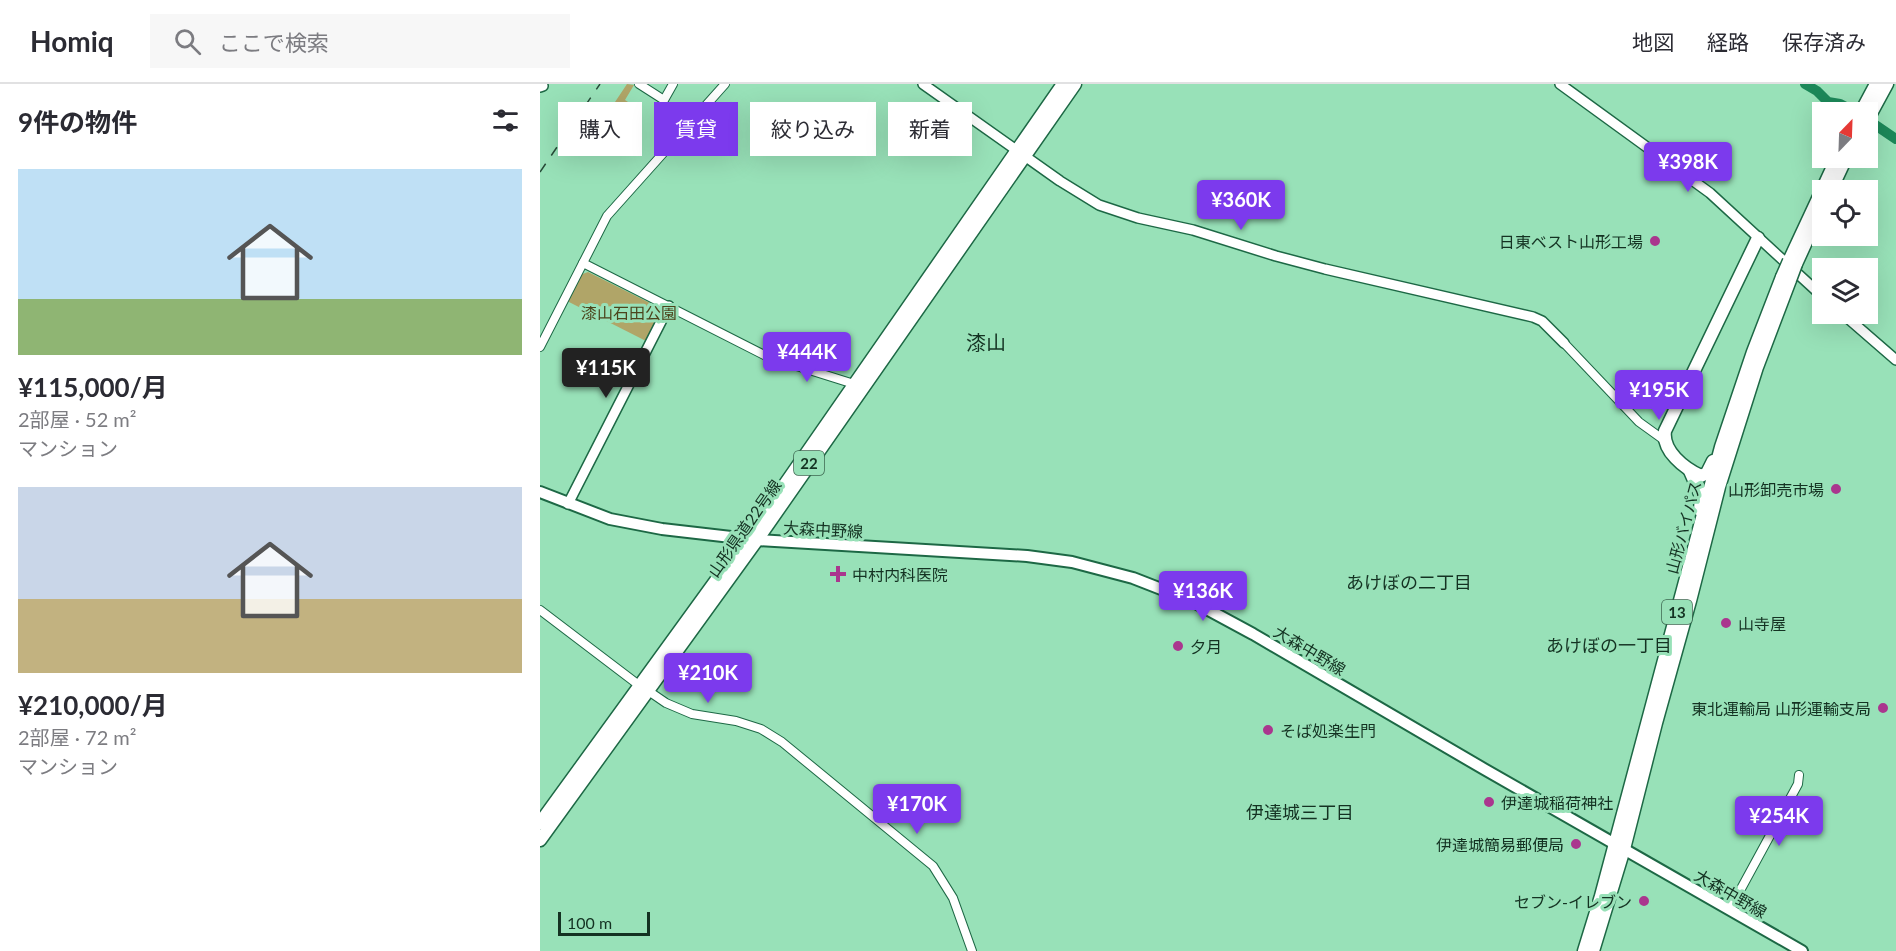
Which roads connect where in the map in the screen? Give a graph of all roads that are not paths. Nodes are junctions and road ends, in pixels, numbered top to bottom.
1 (639, 84) edge
2 (673, 84) edge
3 (715, 84) edge
4 (725, 84) edge
5 (923, 84) edge
6 (1063, 84) edge
7 (1075, 84) edge
8 (1560, 84) edge
9 (1876, 84) edge
10 (1887, 84) edge
11 (718, 93) junction
12 (1866, 102) edge
13 (1877, 102) edge
14 (1021, 154) junction
15 (1833, 168) edge
16 (1812, 223) edge
17 (1808, 229) junction
18 (1758, 238) junction
19 (583, 263) junction
20 (1786, 278) junction
21 (1812, 287) edge
22 (669, 306) junction
23 (1855, 324) edge
24 (1564, 343) joint
25 (540, 347) edge
26 (1896, 360) edge
27 (854, 384) junction
28 (1733, 412) junction
29 (1664, 440) junction
30 (1690, 471) junction
31 (540, 492) edge
32 (568, 504) junction
33 (752, 539) junction
34 (1681, 596) junction
35 (540, 610) edge
36 (644, 688) junction
37 (1799, 775) dead end
38 (540, 823) edge
39 (540, 840) edge
40 (1619, 846) junction
41 (1730, 909) junction
42 (972, 951) edge
43 (1584, 951) edge
44 (1593, 951) edge
45 (1802, 951) edge

1 - 2 street
3 - 11 street
4 - 11 street
5 - 14 street
6 - 14 main road, 山形県道22号線 / 22
7 - 14 main road, 山形県道22号線 / 22
8 - 18 street
9 - 12 main road
10 - 13 main road
11 - 19 street
14 - 24 street
14 - 27 main road, 山形県道22号線 / 22
14 - 33 main road, 山形県道22号線 / 22
15 - 17 main road, 山形バイパス / 13
16 - 17 main road, 山形バイパス / 13
17 - 20 main road, 山形バイパス / 13, bridge
18 - 21 street
18 - 29 main road
19 - 22 street
19 - 25 street
20 - 28 main road, 山形バイパス / 13
20 - 40 main road, 山形バイパス / 13
22 - 27 street
22 - 32 street
23 - 26 street
24 - 29 street
27 - 33 main road, 山形県道22号線 / 22
28 - 30 main road
28 - 34 main road, 山形バイパス / 13
29 - 30 main road
30 - 34 main road
31 - 32 main road, 大森中野線
32 - 33 main road, 大森中野線
33 - 36 main road, 山形県道22号線 / 22
33 - 40 main road, 大森中野線
34 - 40 main road, 山形バイパス / 13
35 - 36 street
36 - 38 main road, 山形県道22号線 / 22
36 - 39 main road, 山形県道22号線 / 22
36 - 42 street
37 - 41 street
40 - 41 main road, 大森中野線
40 - 43 main road, 山形バイパス / 13
40 - 44 main road, 山形バイパス / 13
41 - 45 main road, 大森中野線

